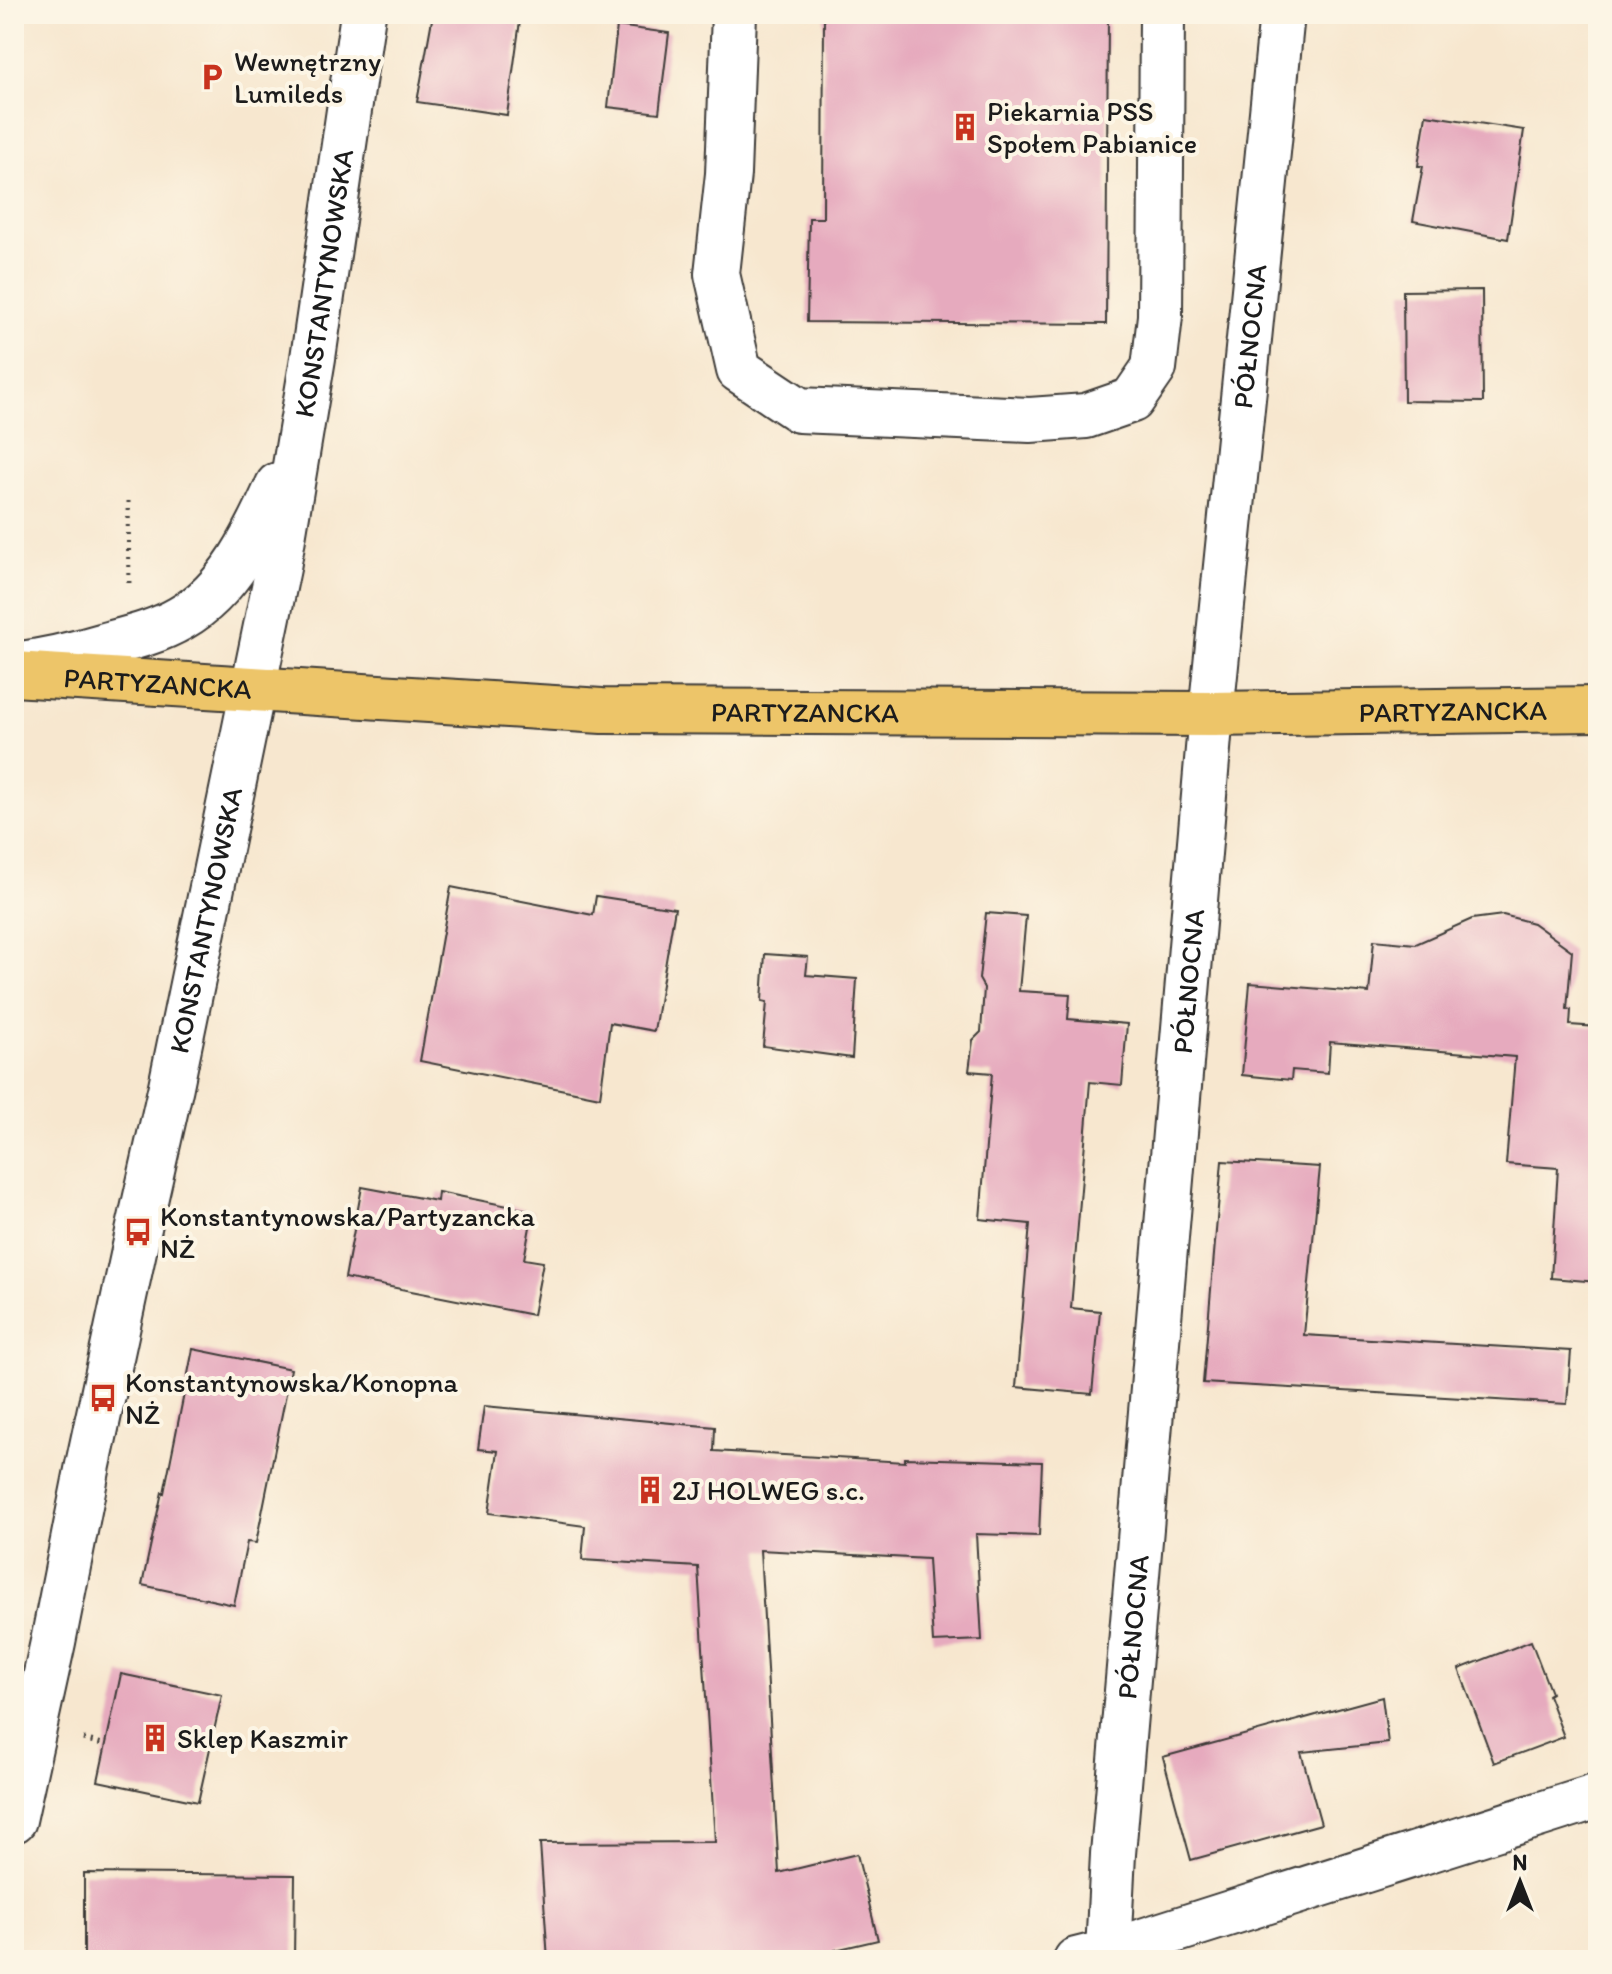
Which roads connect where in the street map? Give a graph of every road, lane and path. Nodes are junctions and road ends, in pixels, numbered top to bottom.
1 (363, 14) edge
2 (734, 14) edge
3 (1162, 14) edge
4 (1282, 14) edge
5 (306, 404) junction
6 (128, 501) dead end
7 (129, 589) dead end
8 (14, 665) edge
9 (14, 674) edge
10 (252, 689) junction
11 (1598, 709) edge
12 (1211, 714) junction
13 (39, 1734) edge
14 (106, 1745) dead end
15 (1598, 1796) edge
16 (14, 1820) edge
17 (1092, 1956) edge

1 - 5 street, KONSTANTYNOWSKA
2 - 3 street
4 - 12 street, PÓŁNOCNA
5 - 8 street
5 - 10 street, KONSTANTYNOWSKA
6 - 7 path
9 - 10 main road, PARTYZANCKA
10 - 12 main road, PARTYZANCKA
10 - 13 street, KONSTANTYNOWSKA
11 - 12 main road, PARTYZANCKA
12 - 17 street, PÓŁNOCNA
13 - 14 path
13 - 16 street, KONSTANTYNOWSKA
15 - 17 street

